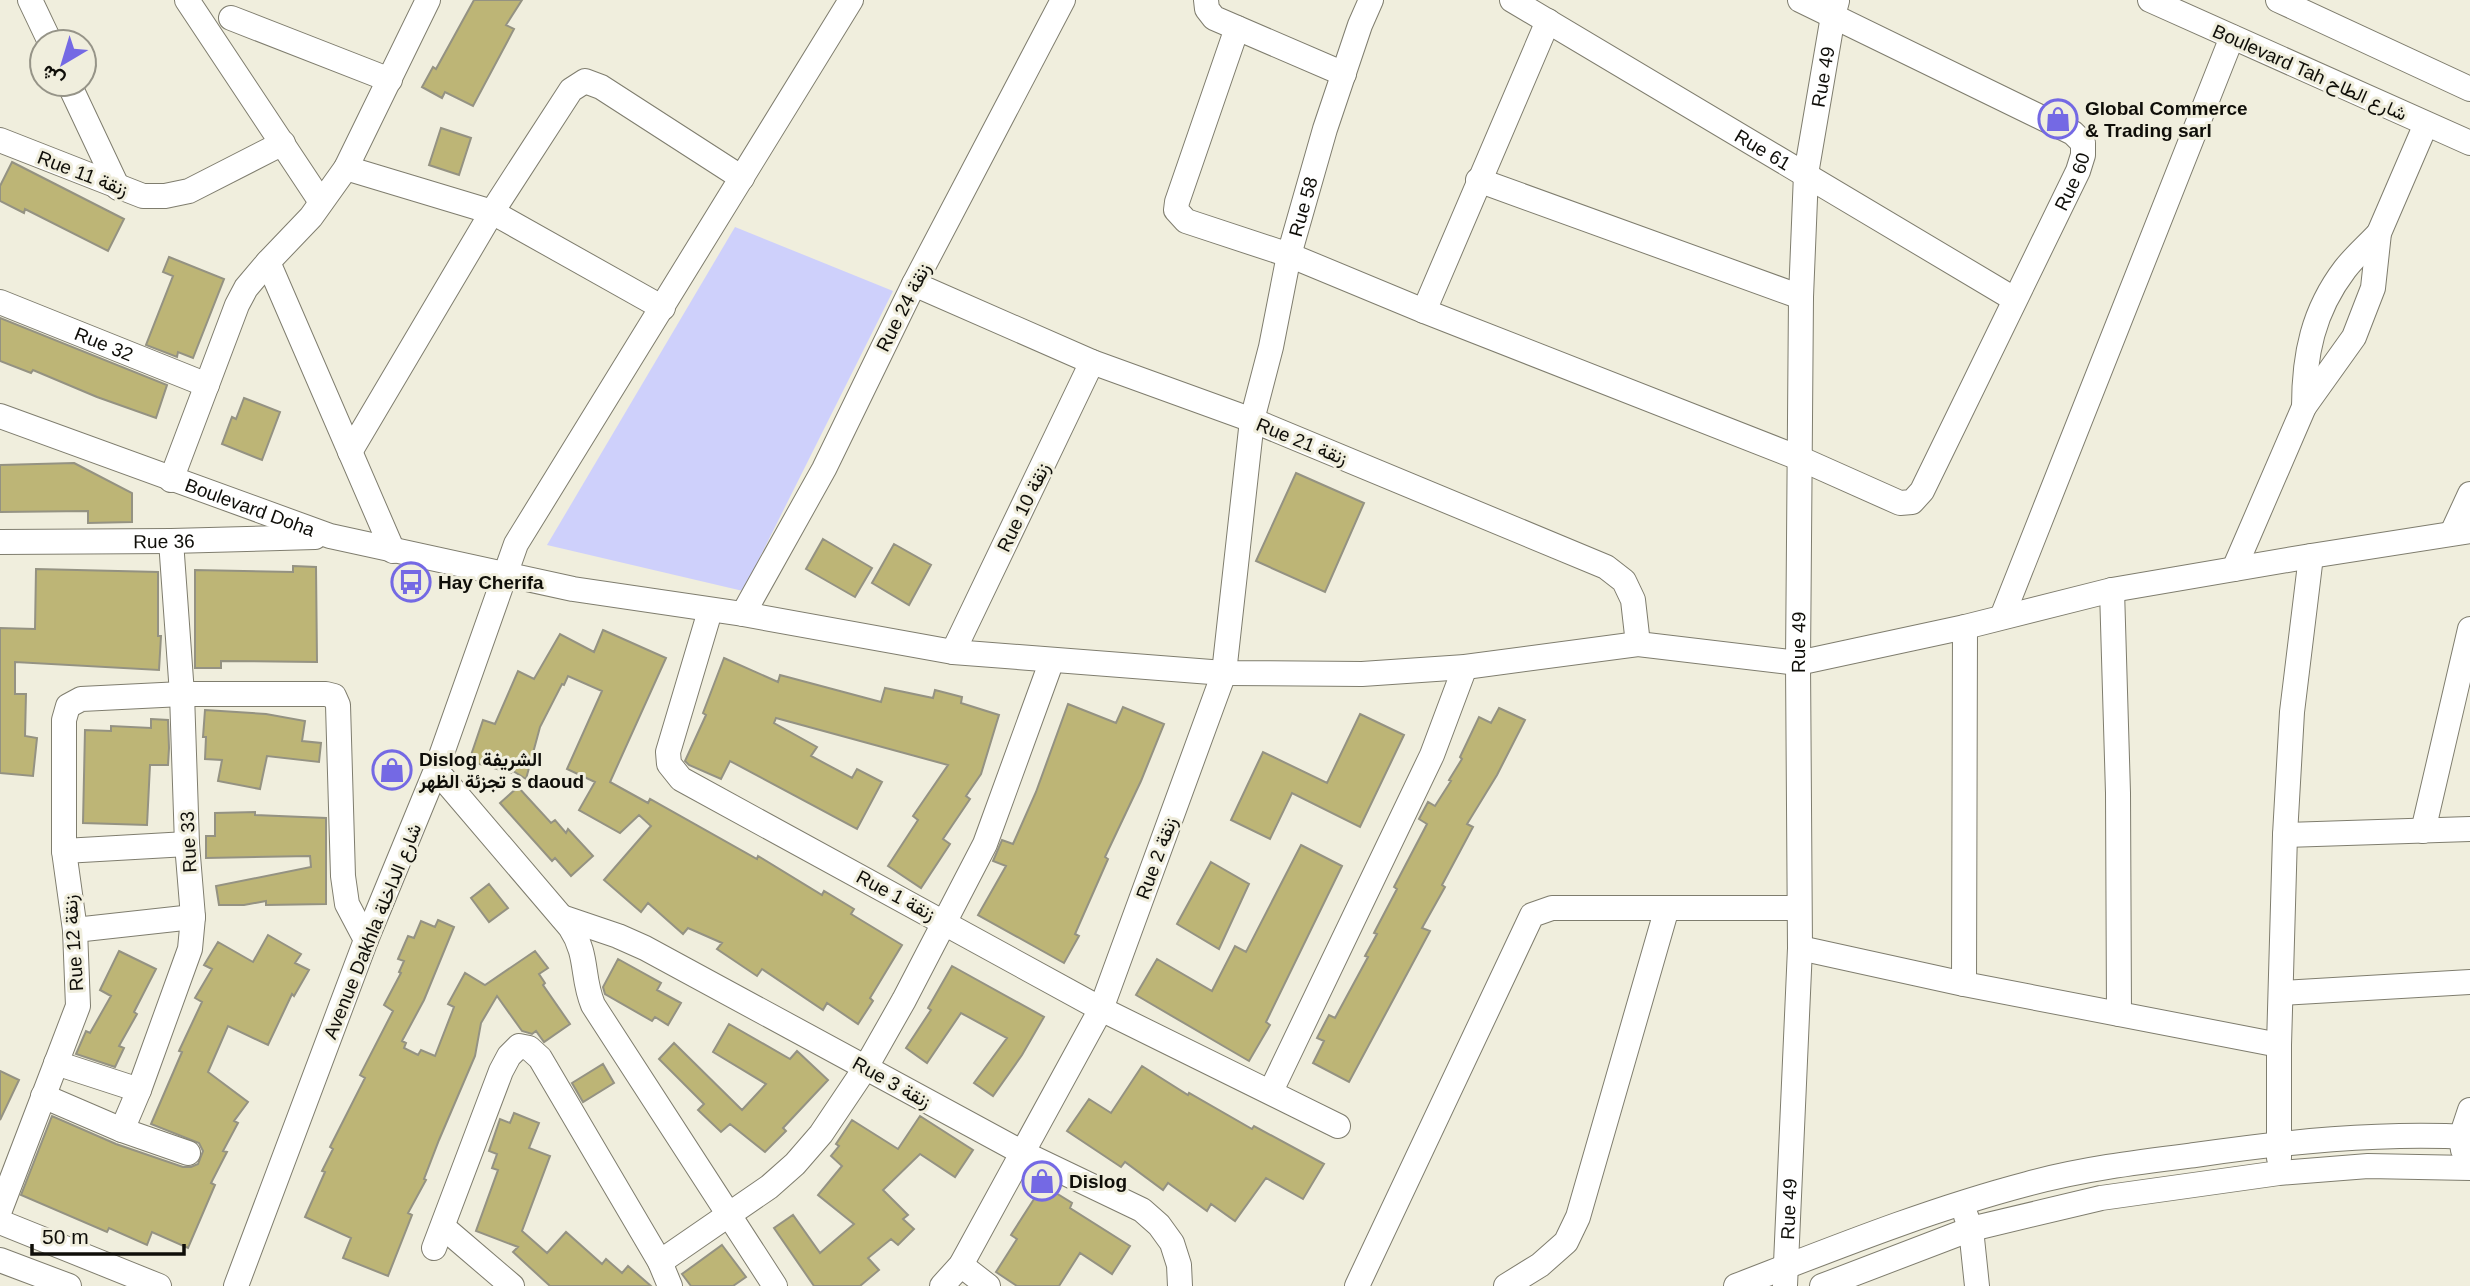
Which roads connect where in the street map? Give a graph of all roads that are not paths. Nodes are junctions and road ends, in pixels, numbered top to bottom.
1 (30, 0) edge
2 (187, 0) edge
3 (428, 0) edge
4 (851, 0) edge
5 (1063, 0) edge
6 (1206, 0) edge
7 (1371, 0) edge
8 (1512, 0) edge
9 (1800, 0) edge
10 (2150, 0) edge
11 (2277, 0) edge
12 (1835, 8) edge
13 (231, 18) dead end
14 (1548, 22) junction
15 (43, 28) edge
16 (1237, 28) junction
17 (2232, 37) junction
18 (1343, 74) junction
19 (390, 80) junction
20 (2470, 89) edge
21 (76, 98) edge
22 (2426, 124) junction
23 (0, 140) edge
24 (283, 143) junction
25 (2470, 144) edge
26 (346, 168) junction
27 (1806, 174) junction
28 (742, 178) junction
29 (1478, 180) junction
30 (118, 188) junction
31 (321, 202) junction
32 (492, 212) junction
33 (2379, 233) junction
34 (1289, 255) junction
35 (268, 262) junction
36 (914, 284) junction
37 (1801, 297) junction
38 (2014, 299) junction
39 (0, 302) edge
40 (663, 308) junction
41 (1424, 312) junction
42 (1092, 362) junction
43 (207, 385) junction
44 (2304, 407) junction
45 (0, 416) edge
46 (1252, 420) junction
47 (350, 452) junction
48 (1799, 458) junction
49 (171, 480) junction
50 (2470, 494) edge
51 (2461, 532) edge
52 (330, 536) junction
53 (171, 541) junction
54 (0, 542) edge
55 (393, 551) junction
56 (2311, 556) junction
57 (2234, 569) junction
58 (506, 575) junction
59 (2112, 590) junction
60 (710, 611) junction
61 (743, 614) junction
62 (2002, 617) junction
63 (1965, 627) junction
64 (2470, 629) edge
65 (1638, 644) junction
66 (953, 652) junction
67 (1052, 660) junction
68 (1798, 663) junction
69 (1465, 667) junction
70 (1224, 673) junction
71 (182, 694) junction
72 (436, 769) junction
73 (2470, 829) edge
74 (2423, 831) junction
75 (2285, 835) junction
76 (187, 844) junction
77 (64, 851) junction
78 (1667, 908) junction
79 (1799, 908) junction
80 (193, 917) junction
81 (562, 917) junction
82 (945, 922) junction
83 (75, 930) junction
84 (366, 940) junction
85 (1800, 948) junction
86 (2470, 982) edge
87 (1964, 984) junction
88 (2283, 993) junction
89 (1101, 1009) junction
90 (2119, 1014) junction
91 (2280, 1045) junction
92 (56, 1063) junction
93 (866, 1067) junction
94 (139, 1090) junction
95 (1271, 1091) junction
96 (44, 1096) junction
97 (2470, 1110) edge
98 (1338, 1126) dead end
99 (122, 1130) junction
100 (2466, 1137) edge
101 (2280, 1143) junction
102 (188, 1153) dead end
103 (1023, 1153) junction
104 (2468, 1168) edge
105 (2279, 1173) junction
106 (1962, 1202) junction
107 (0, 1210) edge
108 (728, 1215) junction
109 (0, 1222) edge
110 (1971, 1229) junction
111 (73, 1252) junction
112 (0, 1260) edge
113 (660, 1262) junction
114 (961, 1265) junction
115 (1785, 1277) edge
116 (63, 1285) edge
117 (159, 1286) edge
118 (236, 1286) edge
119 (512, 1286) edge
120 (670, 1286) edge
121 (775, 1286) edge
122 (942, 1286) edge
123 (988, 1286) edge
124 (1180, 1286) edge
125 (1357, 1286) edge
126 (1506, 1286) edge
127 (1737, 1286) edge
128 (1822, 1286) edge
129 (1977, 1286) edge

1 - 15 street
2 - 24 street
3 - 19 street
4 - 28 street, Avenue Dakhla شارع الداخلة
5 - 36 street, Rue 24 زنقة
6 - 16 street
7 - 18 street, Rue 58
8 - 14 street, Rue 61
9 - 12 street, Rue 60
10 - 17 street, Boulevard Tah شارع الطاح
11 - 20 street
12 - 27 street, Rue 49
12 - 38 street, Rue 60
13 - 19 street
14 - 27 street, Rue 61
14 - 29 street
16 - 18 street
16 - 34 street
17 - 22 street, Boulevard Tah شارع الطاح
17 - 62 street
18 - 34 street, Rue 58
19 - 26 street
21 - 30 street
22 - 25 street, Boulevard Tah شارع الطاح
22 - 33 street
23 - 30 street, Rue 11 زنقة
24 - 30 street, Rue 11 زنقة
24 - 31 street
26 - 31 street
26 - 32 street
27 - 37 street, Rue 49
27 - 38 street, Rue 61
28 - 32 street
28 - 40 street, Avenue Dakhla شارع الداخلة
29 - 37 street
29 - 41 street
31 - 35 street
32 - 40 street
32 - 47 street
33 - 44 street
33 - 44 street
34 - 41 street
34 - 46 street, Rue 58
35 - 43 street
35 - 47 street
36 - 42 street, Rue 21 زنقة
36 - 61 street, Rue 24 زنقة
37 - 48 street, Rue 49
38 - 48 street, Rue 60
39 - 43 street, Rue 32
40 - 58 street, Avenue Dakhla شارع الداخلة
41 - 48 street
42 - 46 street, Rue 21 زنقة
42 - 66 street, Rue 10 زنقة
43 - 49 street
44 - 57 street
45 - 49 street, Boulevard Doha
46 - 65 street, Rue 21 زنقة
46 - 70 street, Rue 2 زنقة
47 - 55 street
48 - 68 street, Rue 49
49 - 52 street, Boulevard Doha
50 - 51 street
51 - 56 street, Boulevard Doha
52 - 53 street, Rue 36
52 - 55 street, Boulevard Doha
53 - 54 street, Rue 36
53 - 71 street, Rue 33
55 - 58 street, Boulevard Doha
56 - 57 street, Boulevard Doha
56 - 75 street
57 - 59 street, Boulevard Doha
58 - 60 street, Boulevard Doha
58 - 72 street, Avenue Dakhla شارع الداخلة
59 - 62 street, Boulevard Doha
59 - 90 street
60 - 61 street, Boulevard Doha
60 - 82 street, Rue 1 زنقة
61 - 66 street, Boulevard Doha
62 - 63 street, Boulevard Doha
63 - 68 street, Boulevard Doha
63 - 87 street
64 - 74 street
65 - 68 street, Boulevard Doha
65 - 69 street, Boulevard Doha
66 - 67 street, Boulevard Doha
67 - 70 street, Boulevard Doha
67 - 82 street
68 - 79 street, Rue 49
69 - 70 street, Boulevard Doha
69 - 95 street
70 - 89 street, Rue 2 زنقة
71 - 76 street, Rue 33
71 - 77 street, Rue 12 زنقة
71 - 84 street
72 - 81 street
72 - 84 street, Avenue Dakhla شارع الداخلة
73 - 74 street
74 - 75 street
75 - 88 street
76 - 77 street
76 - 80 street, Rue 33
77 - 83 street, Rue 12 زنقة
78 - 79 street
78 - 125 street
78 - 126 street
79 - 85 street, Rue 49
80 - 83 street
80 - 94 street, Rue 33
81 - 93 street, Rue 3 زنقة
81 - 108 street
82 - 89 street, Rue 1 زنقة
82 - 93 street
83 - 92 street, Rue 12 زنقة
84 - 118 street, Avenue Dakhla شارع الداخلة
85 - 87 street
85 - 115 street, Rue 49
86 - 88 street
87 - 90 street
88 - 91 street
89 - 95 street, Rue 1 زنقة
89 - 103 street, Rue 2 زنقة
90 - 91 street
91 - 101 street
92 - 94 street
92 - 96 street, Rue 12 زنقة
93 - 103 street, Rue 3 زنقة
93 - 108 street
94 - 99 street, Rue 33
95 - 98 street, Rue 1 زنقة
96 - 99 street
96 - 107 street, Rue 12 زنقة
97 - 100 street
99 - 102 street
100 - 101 street
100 - 104 street
101 - 105 street
101 - 106 street
103 - 114 street, Rue 2 زنقة
103 - 124 street, Rue 3 زنقة
104 - 105 street
105 - 110 street
106 - 110 street
106 - 115 street
108 - 113 street
108 - 121 street
109 - 111 street
110 - 128 street
110 - 129 street
111 - 116 street
111 - 117 street
112 - 116 street
113 - 119 street
113 - 120 street
114 - 122 street, Rue 2 زنقة
114 - 123 street
115 - 127 street

